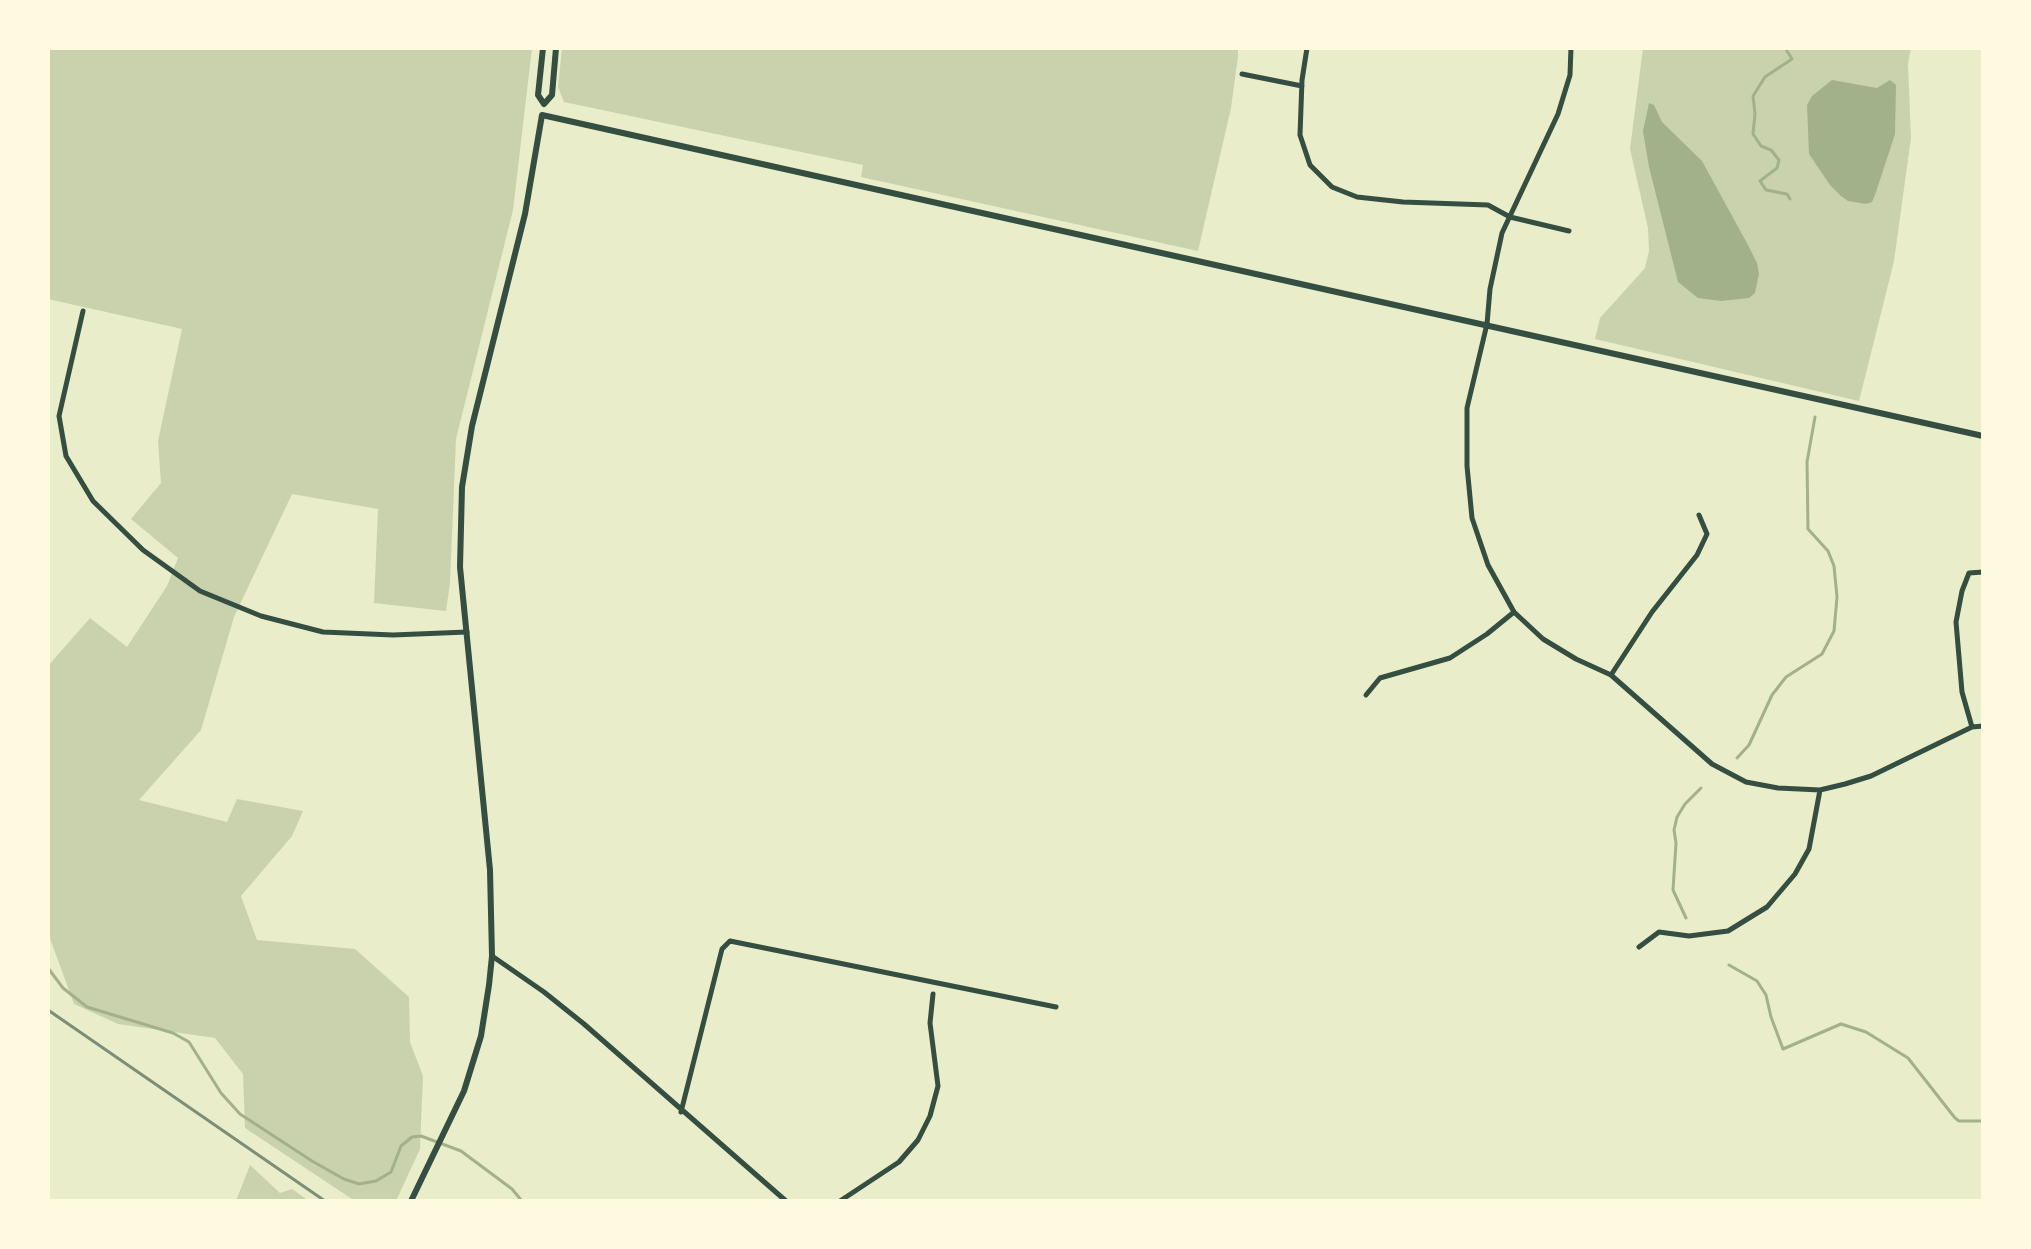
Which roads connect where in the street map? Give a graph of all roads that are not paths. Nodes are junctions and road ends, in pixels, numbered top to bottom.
1 (543, 48) edge
2 (556, 48) edge
3 (1307, 48) edge
4 (1571, 48) edge
5 (1242, 74) dead end
6 (1302, 86) junction
7 (544, 104) junction
8 (542, 115) junction
9 (1510, 217) junction
10 (1569, 231) dead end
11 (83, 311) dead end
12 (1487, 324) junction
13 (1983, 436) edge
14 (1699, 515) dead end
15 (1983, 572) edge
16 (1514, 612) junction
17 (467, 632) junction
18 (1611, 675) junction
19 (1366, 695) dead end
20 (1983, 726) edge
21 (1972, 727) junction
22 (1820, 790) junction
23 (1639, 947) dead end
24 (492, 956) junction
25 (933, 994) dead end
26 (1056, 1007) dead end
27 (681, 1112) junction
28 (411, 1201) edge
29 (786, 1201) edge
30 (840, 1201) edge

1 - 7 street
2 - 7 street
3 - 6 street
4 - 9 street
5 - 6 street
6 - 9 street
7 - 8 street
8 - 12 street
8 - 17 street
9 - 10 street
9 - 12 street
11 - 17 street
12 - 13 street
12 - 16 street
14 - 18 street
15 - 21 street
16 - 18 street
16 - 19 street
17 - 24 street
18 - 22 street
20 - 21 street
21 - 22 street
22 - 23 street
24 - 27 street
24 - 28 street
25 - 30 street
26 - 27 street
27 - 29 street

